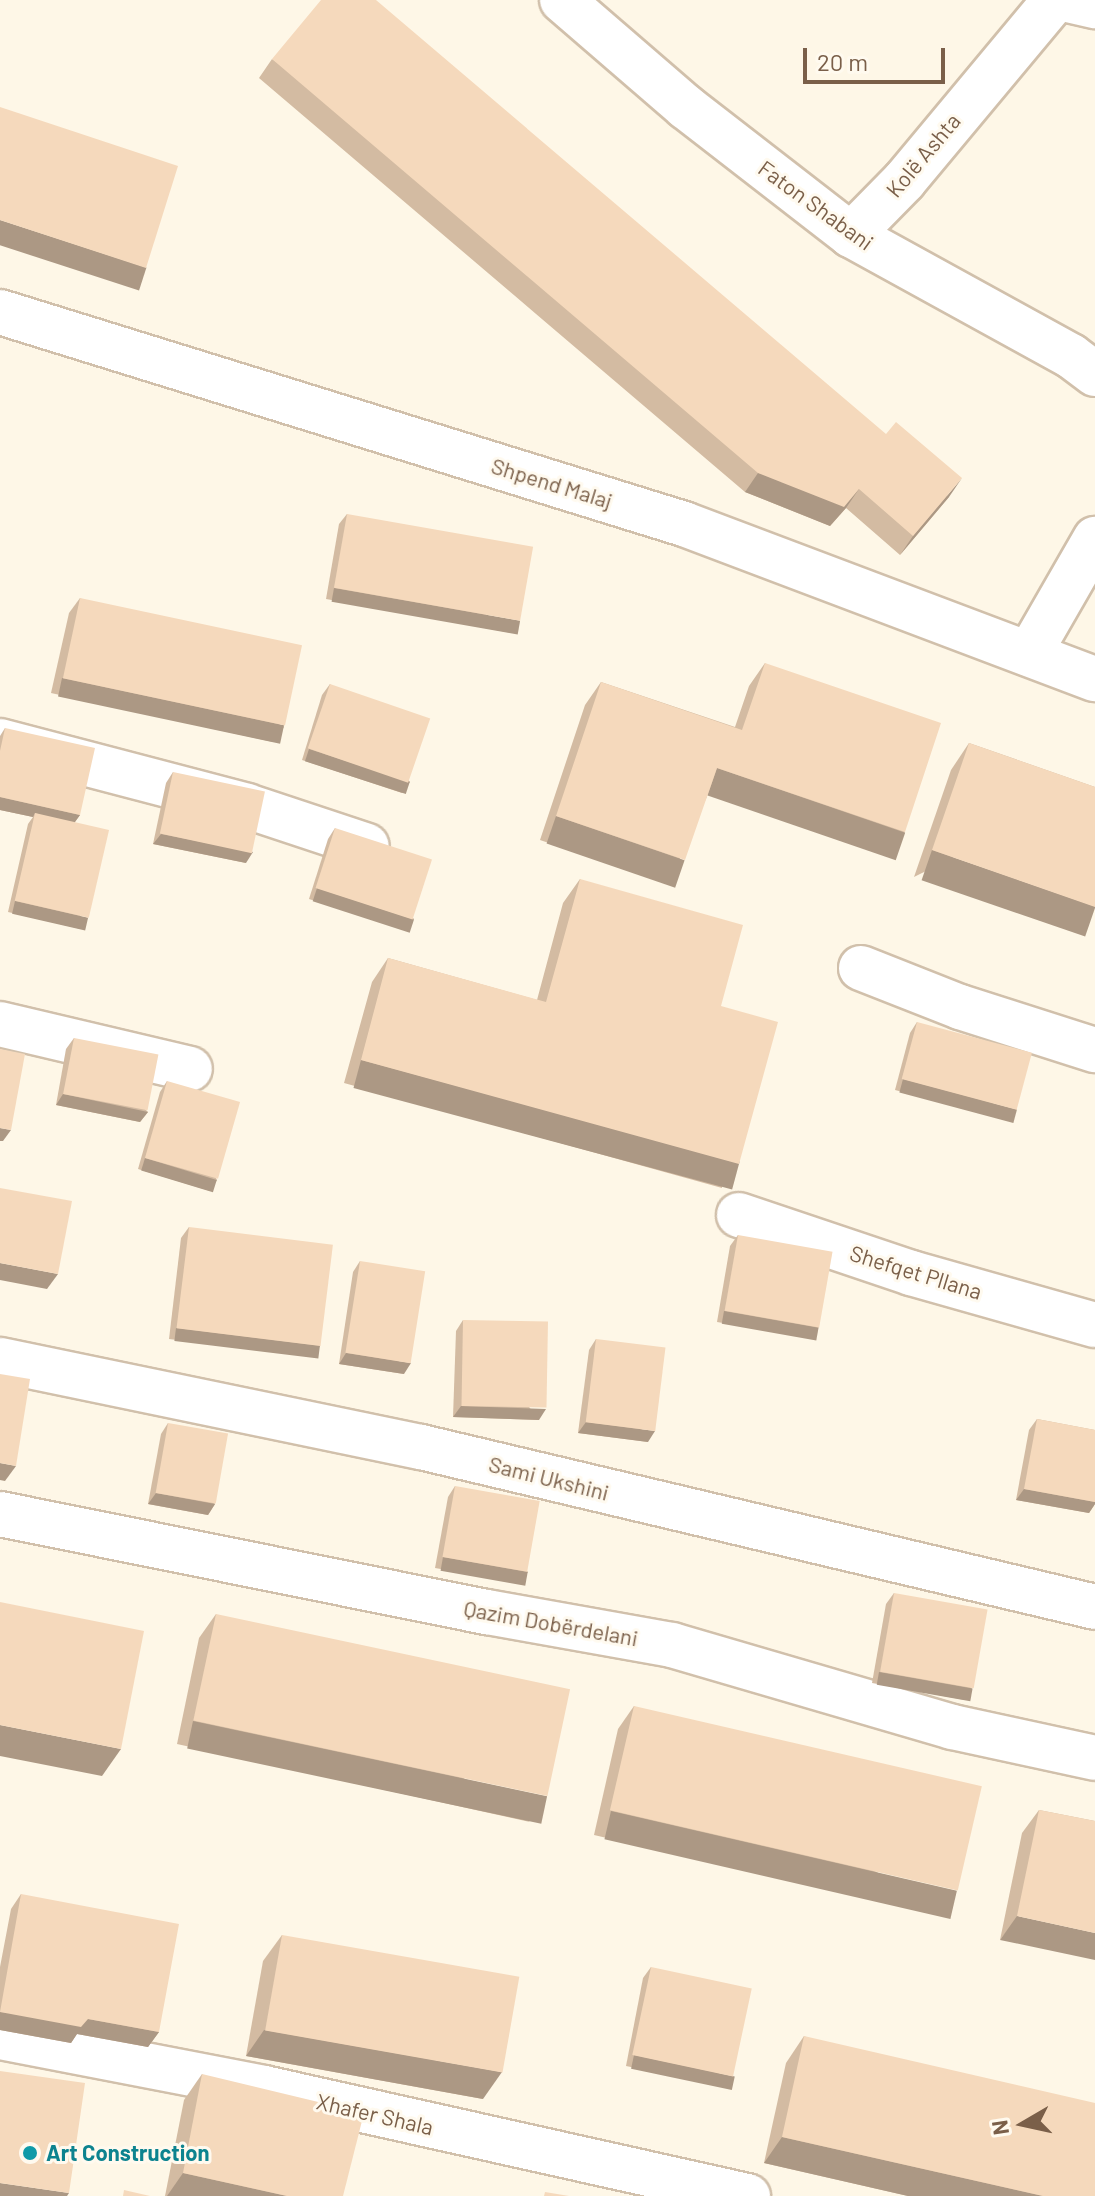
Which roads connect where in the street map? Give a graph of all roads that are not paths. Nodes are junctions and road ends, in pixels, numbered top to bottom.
1 (562, 0) edge
2 (1055, 0) edge
3 (1068, 0) edge
4 (1095, 6) edge
5 (851, 235) junction
6 (0, 312) edge
7 (1095, 374) edge
8 (1095, 539) edge
9 (1029, 654) junction
10 (1095, 679) edge
11 (0, 741) edge
12 (367, 846) edge
13 (861, 968) dead end
14 (0, 1024) edge
15 (1095, 1050) edge
16 (190, 1069) dead end
17 (739, 1215) dead end
18 (1095, 1325) edge
19 (0, 1360) edge
20 (0, 1514) edge
21 (1095, 1607) edge
22 (1095, 1758) edge
23 (0, 2037) edge
24 (748, 2196) edge

1 - 5 street, Faton Shabani
2 - 5 street, Kolë Ashta
3 - 4 street
5 - 7 street, Faton Shabani
6 - 9 street, Shpend Malaj
8 - 9 street
9 - 10 street, Shpend Malaj
11 - 12 street
13 - 15 street
14 - 16 street
17 - 18 street, Shefqet Pllana
19 - 21 street, Sami Ukshini
20 - 22 street, Qazim Dobërdelani
23 - 24 street, Xhafer Shala

